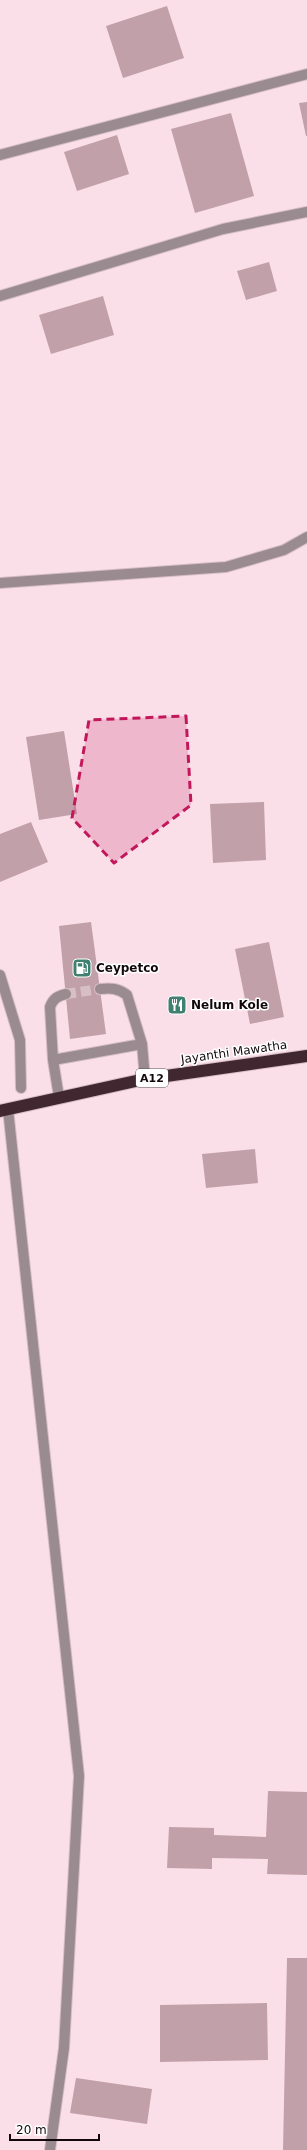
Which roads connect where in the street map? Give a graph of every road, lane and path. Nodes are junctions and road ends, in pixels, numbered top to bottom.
1 (307, 74) edge
2 (0, 156) edge
3 (307, 212) edge
4 (0, 296) edge
5 (307, 537) edge
6 (0, 583) edge
7 (0, 975) edge
8 (100, 989) tunnel mouth
9 (66, 994) tunnel mouth
10 (142, 1044) junction
11 (307, 1056) edge
12 (53, 1060) junction
13 (144, 1079) junction
14 (21, 1088) dead end
15 (59, 1097) junction
16 (4, 1110) edge
17 (50, 2150) edge

1 - 2 street
3 - 4 street
5 - 6 street
7 - 14 street
8 - 10 street
9 - 12 street
10 - 12 street
10 - 13 street
11 - 13 highway, Jayanthi Mawatha / A12
12 - 15 street
13 - 15 highway, Jayanthi Mawatha / A12
15 - 16 highway, Jayanthi Mawatha / A12
16 - 17 street

